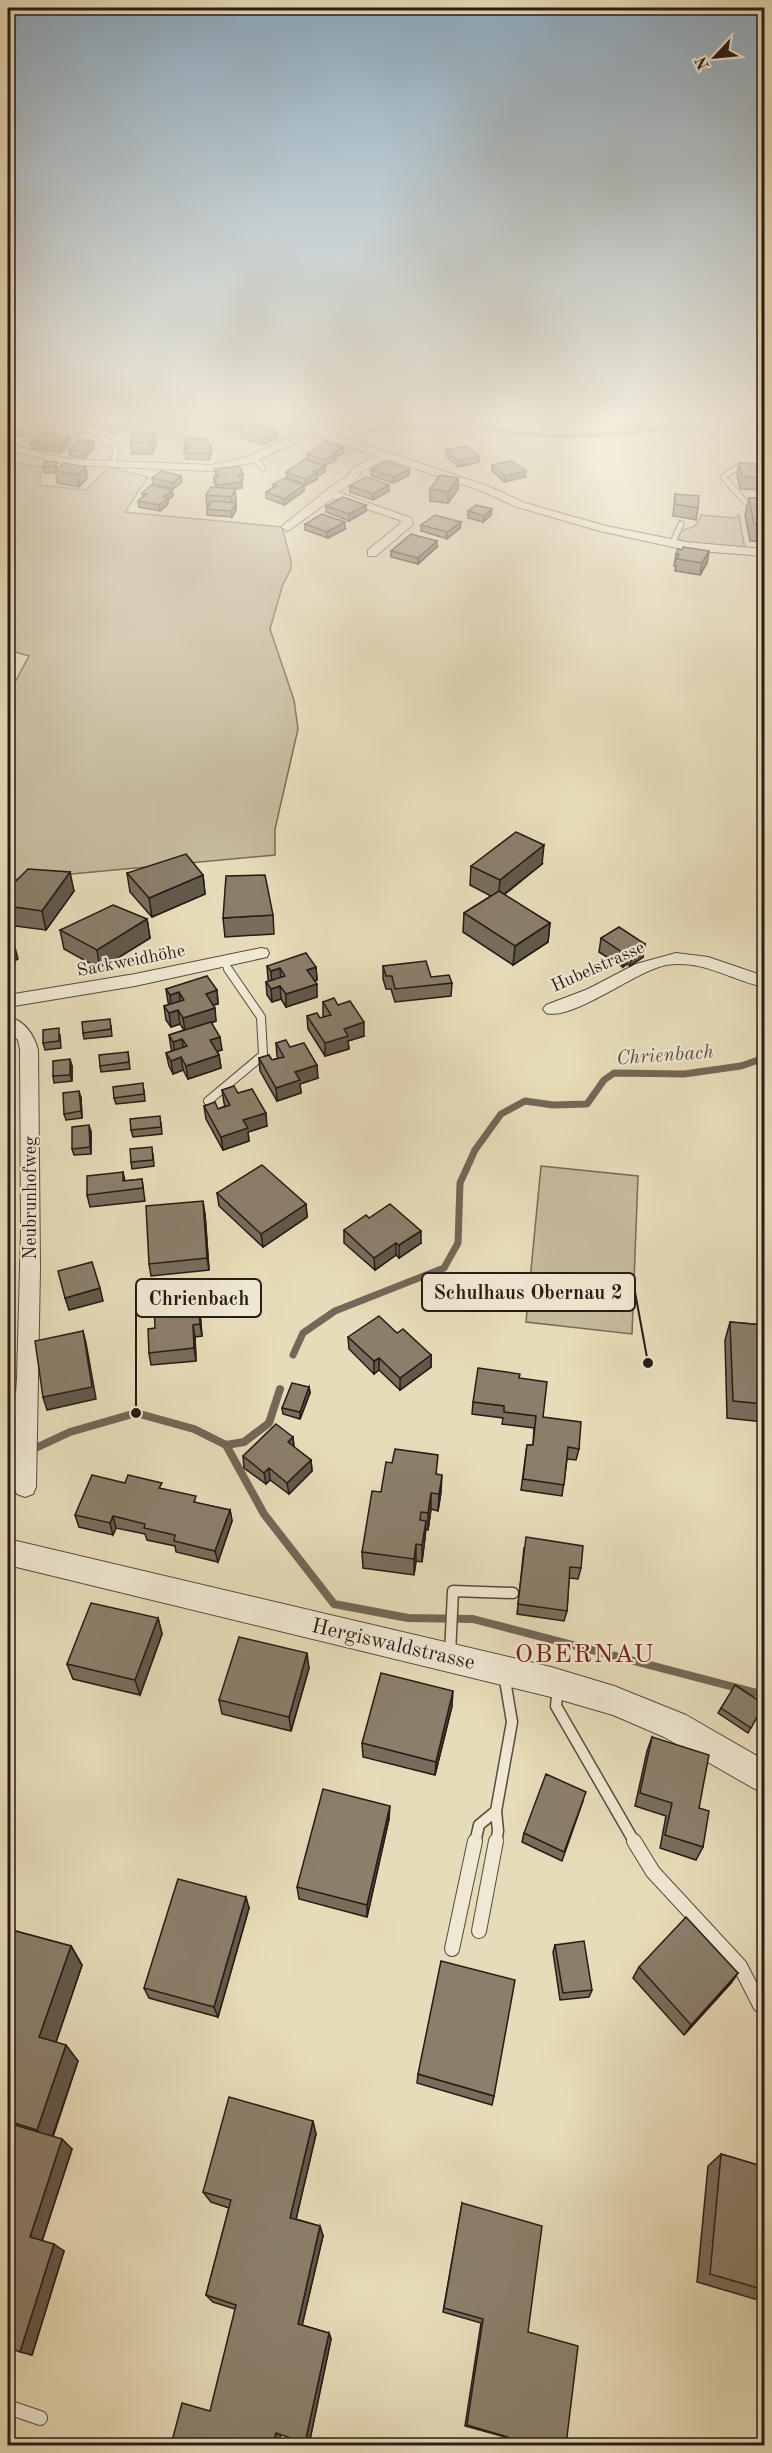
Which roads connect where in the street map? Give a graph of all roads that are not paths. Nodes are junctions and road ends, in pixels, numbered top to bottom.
1 (398, 531) edge
2 (615, 531) edge
3 (678, 531) edge
4 (672, 544) junction
5 (372, 553) dead end
6 (765, 553) edge
7 (261, 953) dead end
8 (224, 962) junction
9 (765, 982) edge
10 (8, 1001) edge
11 (552, 1009) dead end
12 (8, 1022) edge
13 (208, 1101) dead end
14 (17, 1402) edge
15 (25, 1487) dead end
16 (8, 1552) edge
17 (513, 1593) dead end
18 (450, 1647) junction
19 (503, 1671) junction
20 (558, 1684) junction
21 (765, 1777) edge
22 (496, 1812) junction
23 (479, 1931) dead end
24 (452, 1949) dead end
25 (760, 2005) dead end
26 (8, 2407) edge
27 (40, 2418) dead end

1 - 5 street
2 - 4 street
3 - 4 lane
4 - 6 street
7 - 8 street, Sackweidhöhe
8 - 10 street, Sackweidhöhe
8 - 13 lane
9 - 11 street, Hubelstrasse
12 - 14 street, Neubrunhofweg
14 - 15 street, Neubrunhofweg
16 - 18 street, Hergiswaldstrasse
17 - 18 lane
18 - 19 street, Hergiswaldstrasse
19 - 20 street, Hergiswaldstrasse
19 - 22 lane
20 - 21 street, Hergiswaldstrasse
20 - 25 lane
22 - 23 lane
22 - 24 lane
26 - 27 lane

